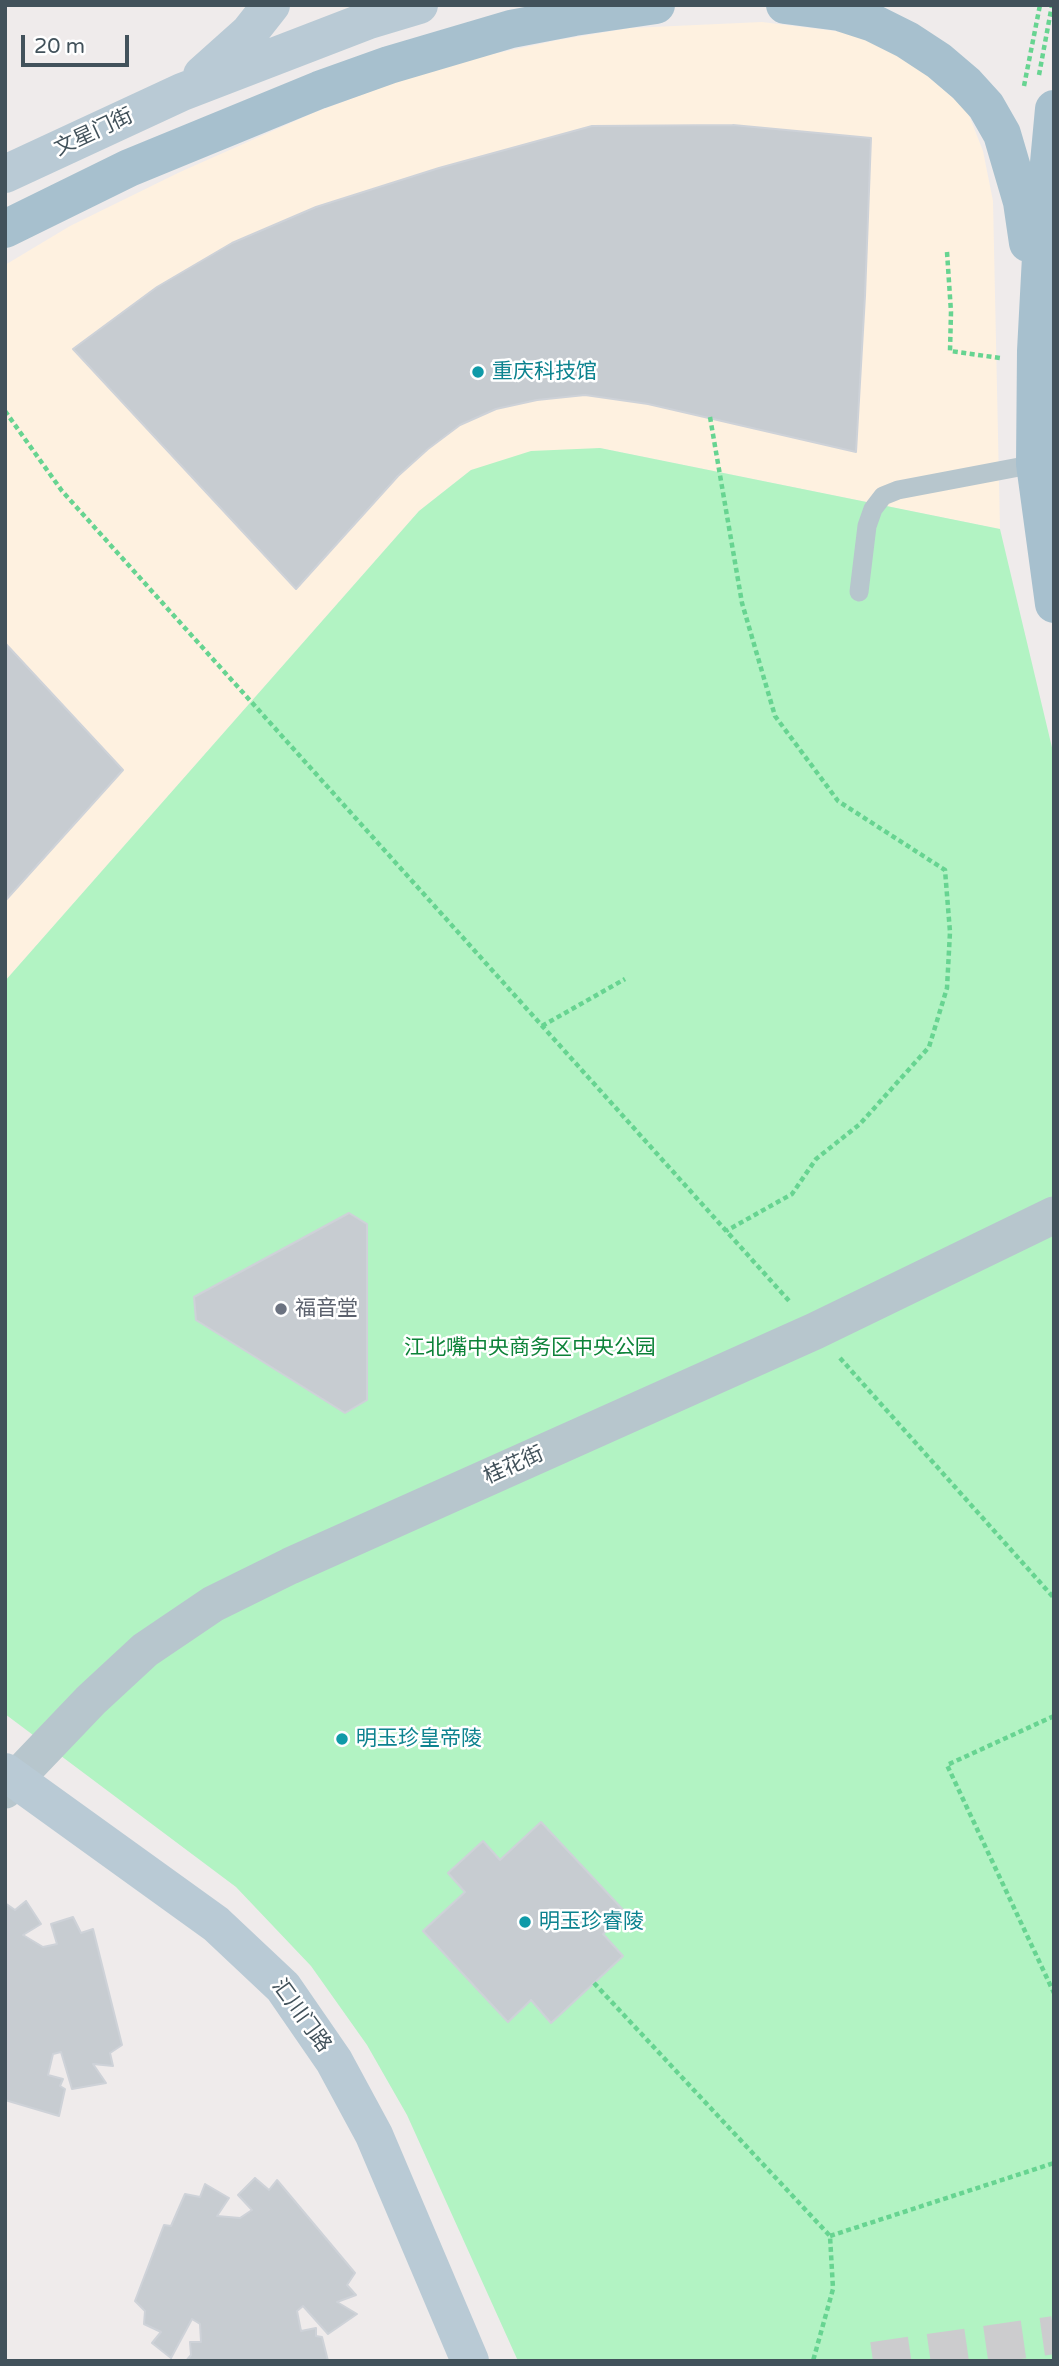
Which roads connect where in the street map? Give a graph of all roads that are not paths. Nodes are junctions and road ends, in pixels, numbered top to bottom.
1 (271, 5) edge
2 (418, 5) edge
3 (656, 5) edge
4 (785, 5) edge
5 (182, 92) junction
6 (1045, 98) edge
7 (5, 174) edge
8 (5, 229) edge
9 (1018, 355) junction
10 (1035, 464) junction
11 (859, 592) dead end
12 (1054, 604) edge
13 (1054, 1215) edge
14 (9, 1780) edge
15 (470, 2361) edge

1 - 5 street
2 - 5 street
3 - 8 main road
4 - 9 main road
5 - 7 street, 文星门街
6 - 9 main road
9 - 10 main road
10 - 11 lane
10 - 12 main road
13 - 14 street, 桂花街
14 - 15 street, 汇川门路

